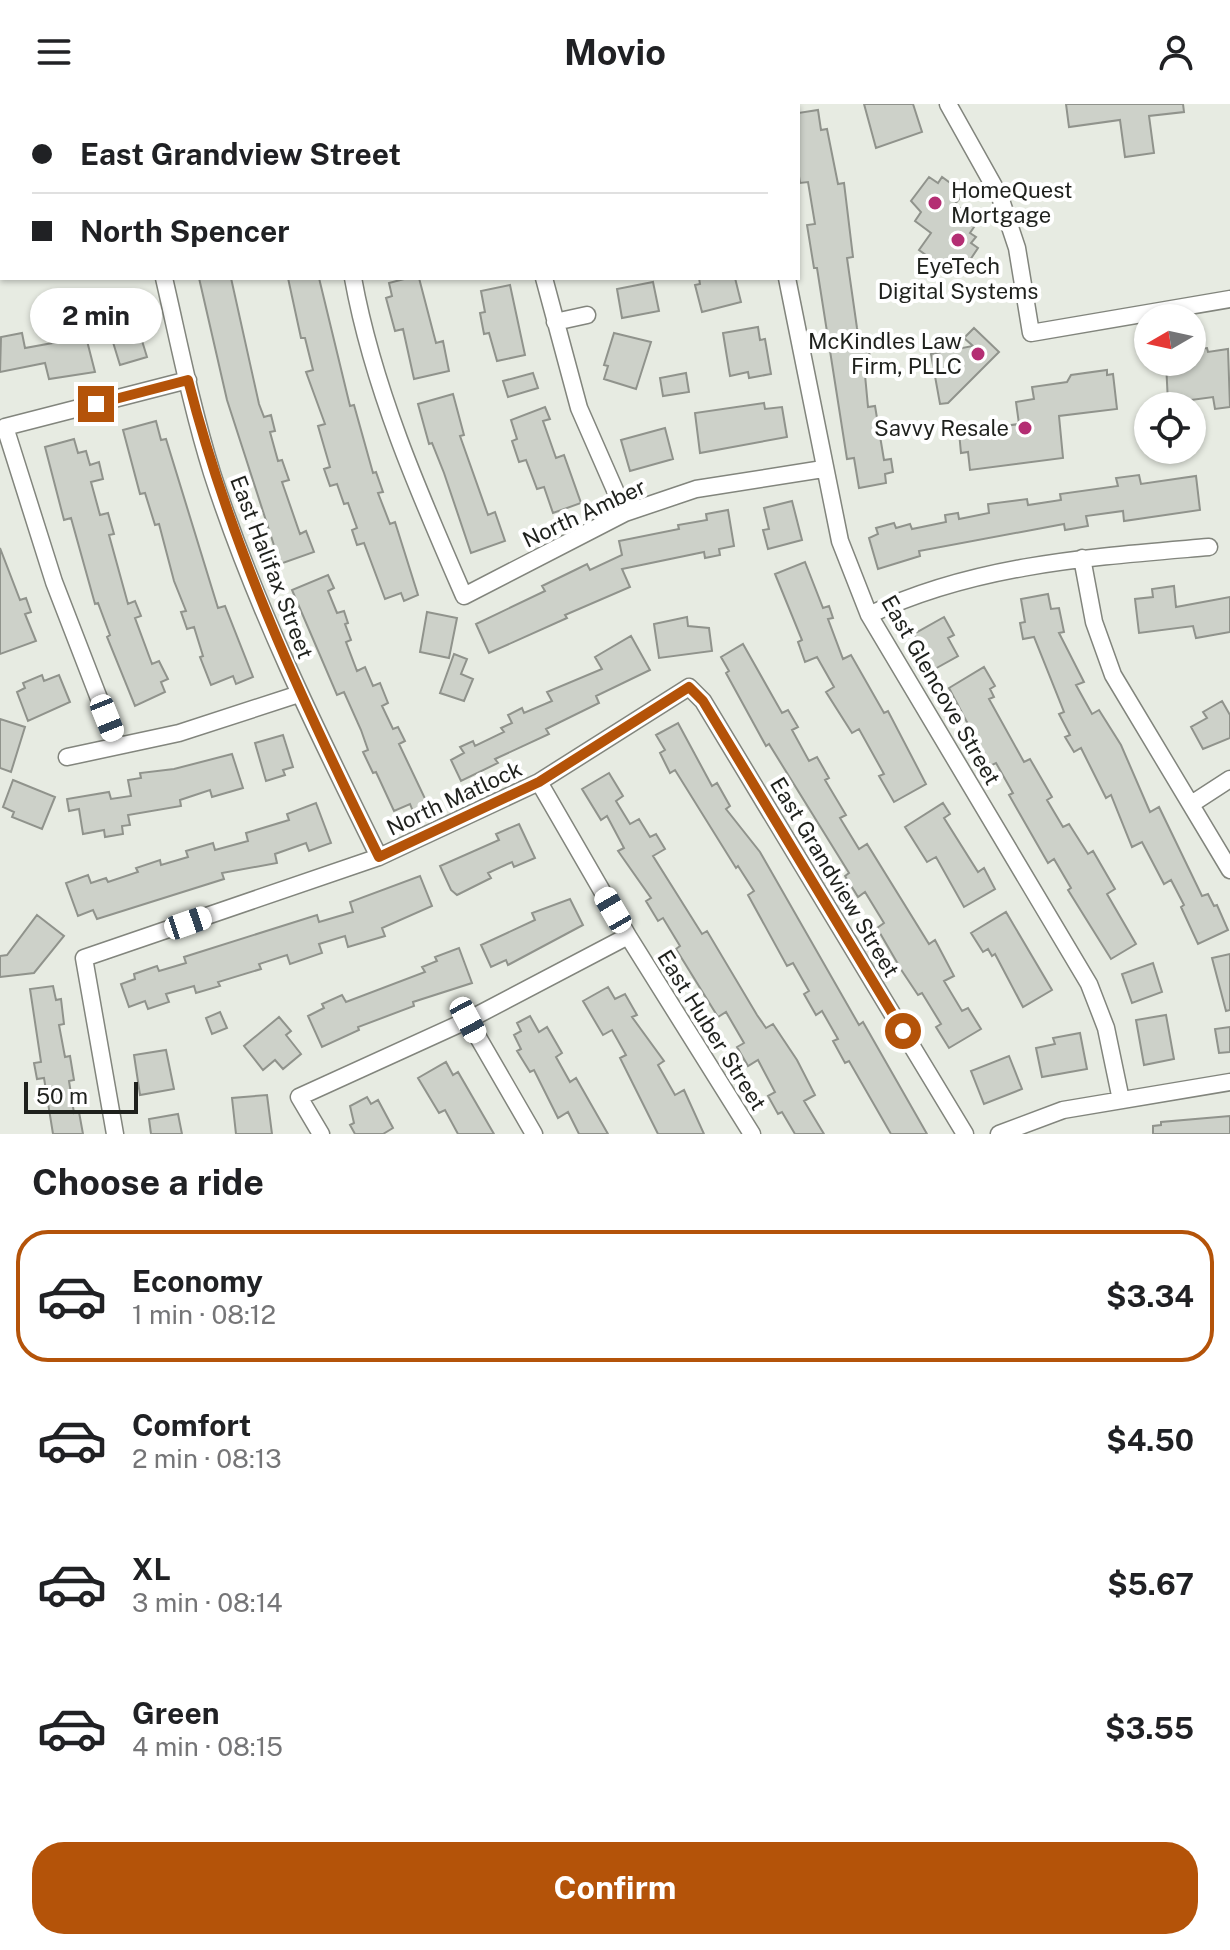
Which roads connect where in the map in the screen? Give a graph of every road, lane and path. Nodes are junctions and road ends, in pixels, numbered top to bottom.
1 (948, 104) edge
2 (164, 280) edge
3 (354, 280) edge
4 (544, 280) edge
5 (787, 280) edge
6 (1230, 299) edge
7 (587, 315) dead end
8 (555, 322) junction
9 (188, 380) junction
10 (823, 469) junction
11 (625, 513) junction
12 (1209, 547) dead end
13 (1082, 558) junction
14 (869, 615) junction
15 (689, 687) joint
16 (299, 694) junction
17 (117, 745) junction
18 (67, 757) dead end
19 (1230, 779) edge
20 (539, 782) junction
21 (1193, 803) junction
22 (379, 857) junction
23 (1230, 870) edge
24 (628, 936) junction
25 (468, 1020) junction
26 (1230, 1082) edge
27 (1121, 1100) junction
28 (115, 1134) edge
29 (321, 1134) edge
30 (534, 1134) edge
31 (752, 1134) edge
32 (965, 1134) edge
33 (999, 1134) edge

1 - 6 street
2 - 9 street, East Halifax Street
3 - 11 street, North Amber
4 - 8 street
5 - 10 street, East Glencove Street
7 - 8 street
8 - 11 street
9 - 16 street, East Halifax Street
9 - 17 street
10 - 11 street, North Amber
10 - 14 street, East Glencove Street
12 - 13 street
13 - 14 street
13 - 21 street
14 - 27 street, East Glencove Street
15 - 20 street, North Matlock
15 - 32 street, East Grandview Street
16 - 17 street
16 - 22 street, East Halifax Street
17 - 18 street
19 - 21 street
20 - 22 street, North Matlock
20 - 24 street, East Huber Street
21 - 23 street
22 - 28 street, North Matlock
24 - 25 street
24 - 31 street, East Huber Street
25 - 29 street
25 - 30 street
26 - 27 street
27 - 33 street

